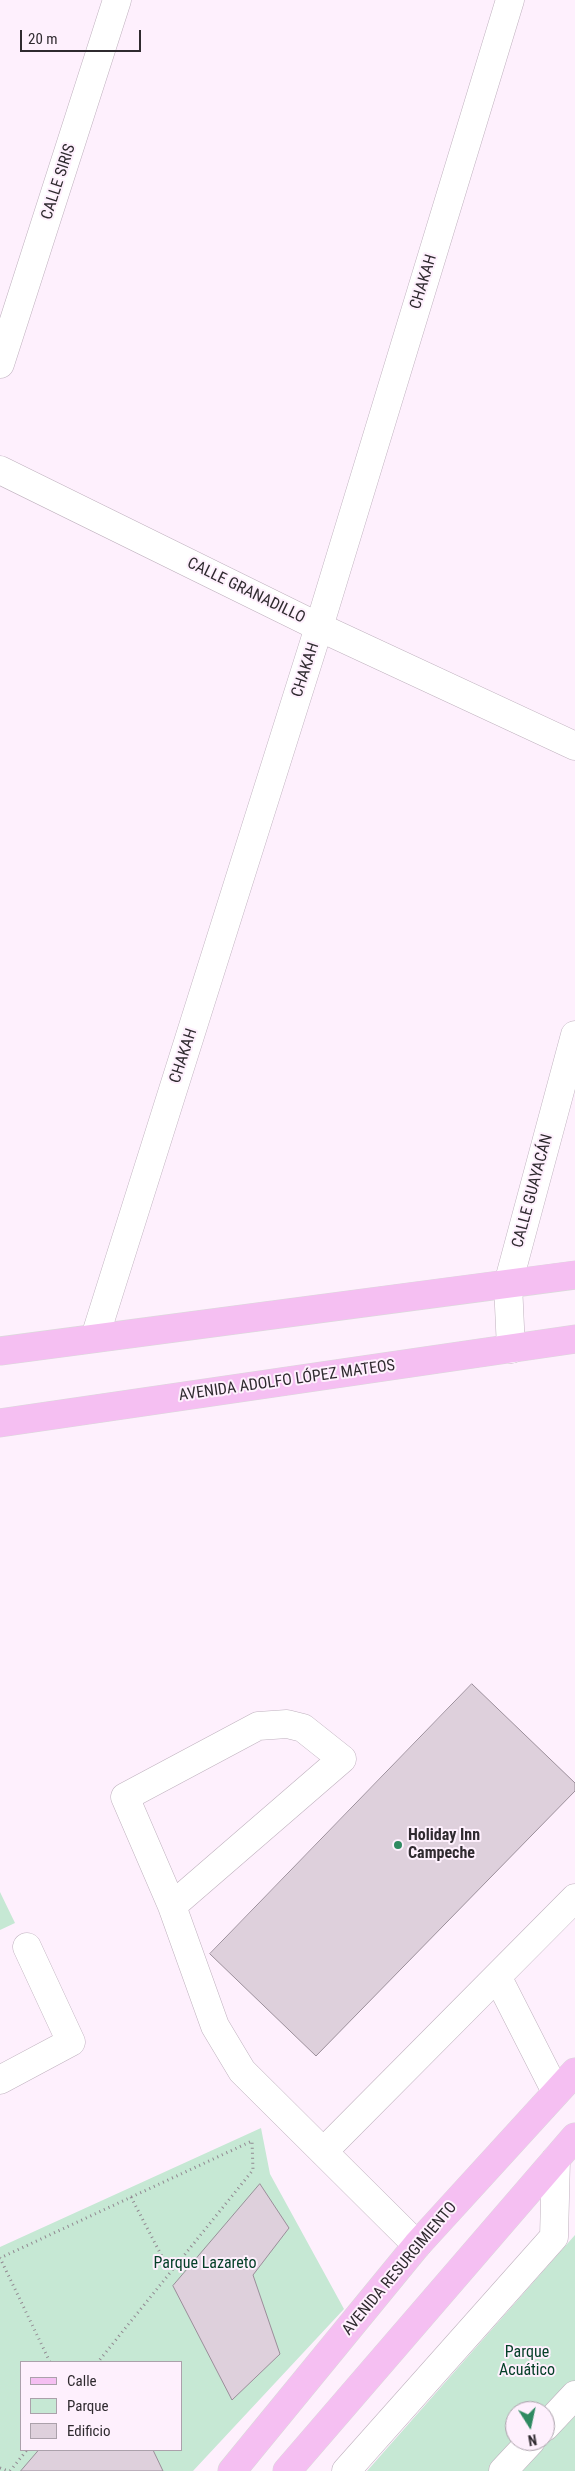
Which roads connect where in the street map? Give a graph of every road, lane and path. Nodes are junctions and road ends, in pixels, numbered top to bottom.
1 (117, 0) edge
2 (510, 0) edge
3 (0, 364) edge
4 (0, 470) edge
5 (319, 627) junction
6 (575, 746) edge
7 (575, 1035) edge
8 (575, 1276) edge
9 (508, 1284) junction
10 (95, 1337) junction
11 (575, 1339) edge
12 (511, 1348) junction
13 (0, 1351) edge
14 (0, 1423) edge
15 (575, 1898) edge
16 (172, 1906) junction
17 (27, 1947) dead end
18 (498, 1978) junction
19 (575, 2072) edge
20 (0, 2080) edge
21 (556, 2092) junction
22 (575, 2137) edge
23 (324, 2150) junction
24 (556, 2159) junction
25 (131, 2197) junction
26 (418, 2245) junction
27 (170, 2272) junction
28 (50, 2361) edge
29 (99, 2361) edge
30 (575, 2395) edge
31 (555, 2416) edge
32 (26, 2451) edge
33 (522, 2451) edge
34 (0, 2468) edge
35 (9, 2471) edge
36 (232, 2471) edge
37 (287, 2471) edge
38 (346, 2471) edge
39 (503, 2471) edge

1 - 3 street, CALLE SIRIS
2 - 5 street, CHAKAH
4 - 5 street, CALLE GRANADILLO
5 - 6 street, CALLE GRANADILLO
5 - 10 street, CHAKAH
7 - 9 street, CALLE GUAYACÁN
8 - 9 main road
9 - 10 main road
9 - 12 street, CALLE GUAYACÁN
10 - 13 main road
11 - 12 main road, AVENIDA ADOLFO LÓPEZ MATEOS
12 - 14 main road, AVENIDA ADOLFO LÓPEZ MATEOS
15 - 18 street
16 - 16 street
16 - 23 street
17 - 20 street
18 - 21 street
18 - 23 street
19 - 21 main road, AVENIDA RESURGIMIENTO
21 - 26 main road, AVENIDA RESURGIMIENTO
22 - 24 main road
23 - 26 street
24 - 37 main road
24 - 38 street
25 - 27 path
25 - 27 path
25 - 28 path
26 - 36 main road, AVENIDA RESURGIMIENTO
27 - 29 path
30 - 31 street
32 - 35 path
33 - 39 street
34 - 35 path

